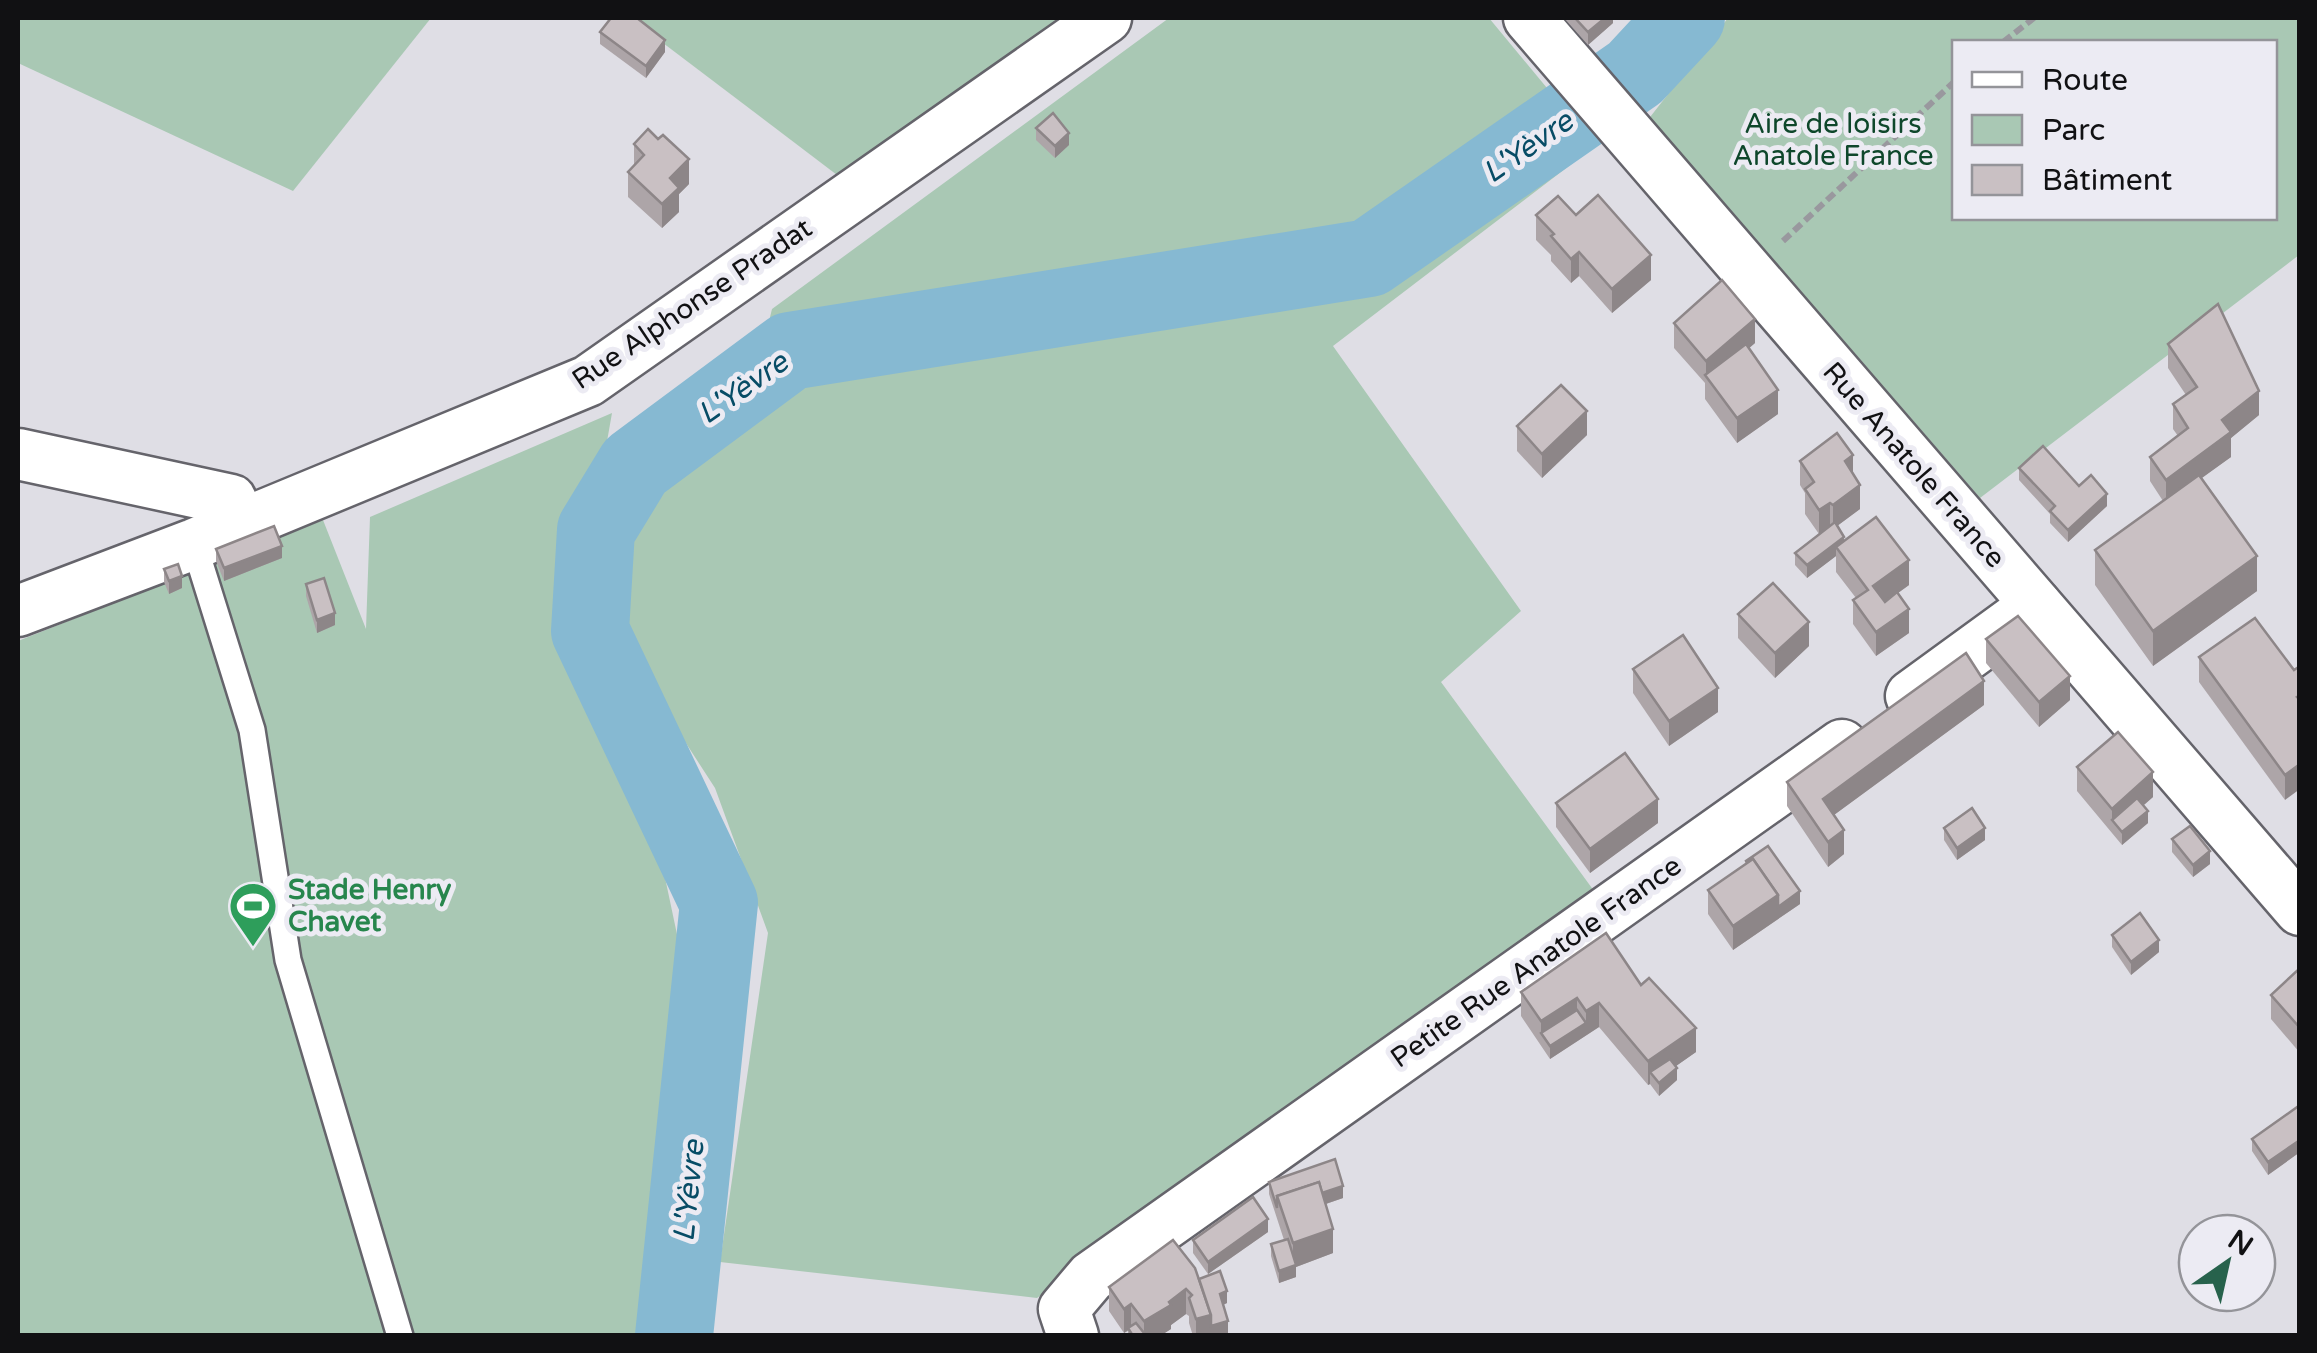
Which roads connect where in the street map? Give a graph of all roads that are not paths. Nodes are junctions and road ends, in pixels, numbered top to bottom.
1 (1106, 18) edge
2 (1529, 18) edge
3 (18, 454) edge
4 (240, 523) junction
5 (194, 544) junction
6 (2036, 605) junction
7 (18, 611) edge
8 (2300, 910) edge
9 (400, 1336) edge
10 (1072, 1336) edge

1 - 4 street, Rue Alphonse Pradat
2 - 6 street, Rue Anatole France
3 - 4 street
4 - 5 street, Rue Alphonse Pradat
5 - 7 street, Rue Alphonse Pradat
5 - 9 lane
6 - 8 street, Rue Anatole France
6 - 10 street, Petite Rue Anatole France

